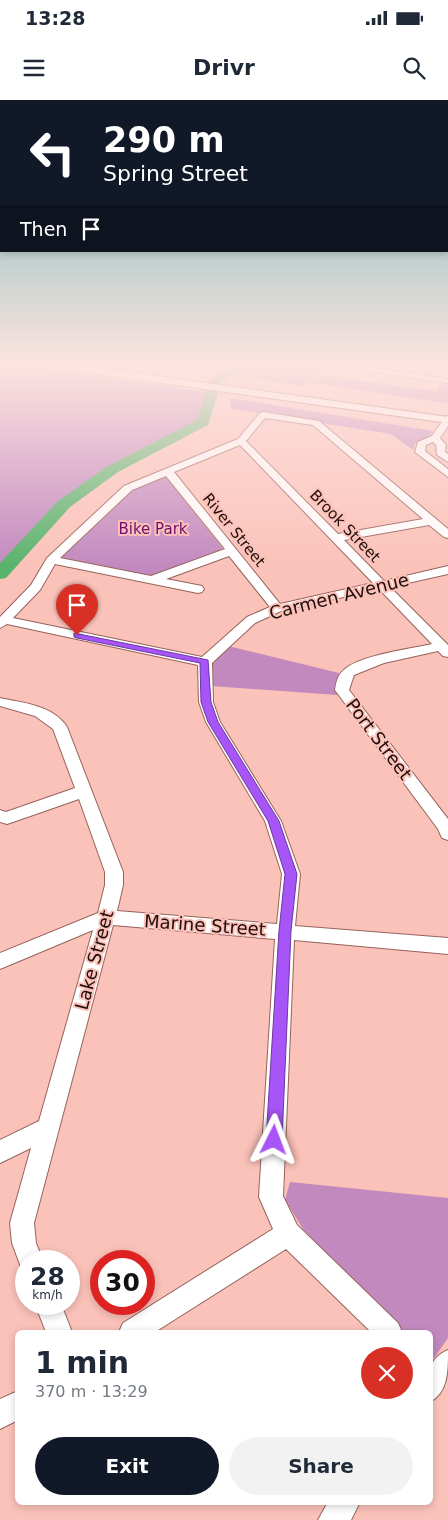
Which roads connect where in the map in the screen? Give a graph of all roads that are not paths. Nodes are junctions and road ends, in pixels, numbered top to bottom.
1 (246, 434) edge
2 (329, 434) edge
3 (437, 434) edge
4 (435, 438) junction
5 (240, 441) junction
6 (448, 459) edge
7 (168, 471) junction
8 (448, 474) edge
9 (432, 521) junction
10 (448, 535) edge
11 (336, 538) junction
12 (231, 551) junction
13 (51, 560) junction
14 (448, 570) edge
15 (152, 580) junction
16 (381, 585) junction
17 (198, 589) dead end
18 (277, 608) junction
19 (2, 622) edge
20 (444, 650) edge
21 (205, 662) junction
22 (0, 702) edge
23 (84, 791) junction
24 (0, 816) edge
25 (448, 834) edge
26 (106, 917) junction
27 (285, 931) junction
28 (448, 946) edge
29 (0, 961) edge
30 (48, 1128) junction
31 (0, 1152) edge
32 (288, 1234) junction
33 (27, 1250) edge
34 (52, 1315) edge
35 (58, 1330) edge
36 (135, 1330) edge
37 (387, 1330) edge
38 (15, 1406) edge
39 (0, 1415) edge
40 (344, 1505) edge
41 (333, 1520) edge

1 - 5 street
2 - 9 street
3 - 4 street
4 - 6 street
4 - 8 street
5 - 7 street
5 - 11 street, Brook Street
7 - 12 street, River Street
7 - 13 street
9 - 10 street
9 - 11 street
11 - 16 street, Brook Street
12 - 15 street
12 - 18 street, River Street
13 - 15 street
13 - 19 street
14 - 16 street, Carmen Avenue
15 - 17 street
16 - 18 street, Carmen Avenue
16 - 20 street, Brook Street
18 - 21 street, Carmen Avenue
19 - 21 street
20 - 25 street, Port Street
21 - 27 street
22 - 23 street, Lake Street
23 - 24 street
23 - 26 street, Lake Street
26 - 27 street, Marine Street
26 - 29 street, Marine Street
26 - 30 street, Lake Street
27 - 28 street, Marine Street
27 - 32 street
30 - 31 street
30 - 33 street, Lake Street
32 - 36 street
32 - 37 street
34 - 35 street
38 - 39 street
40 - 41 street

